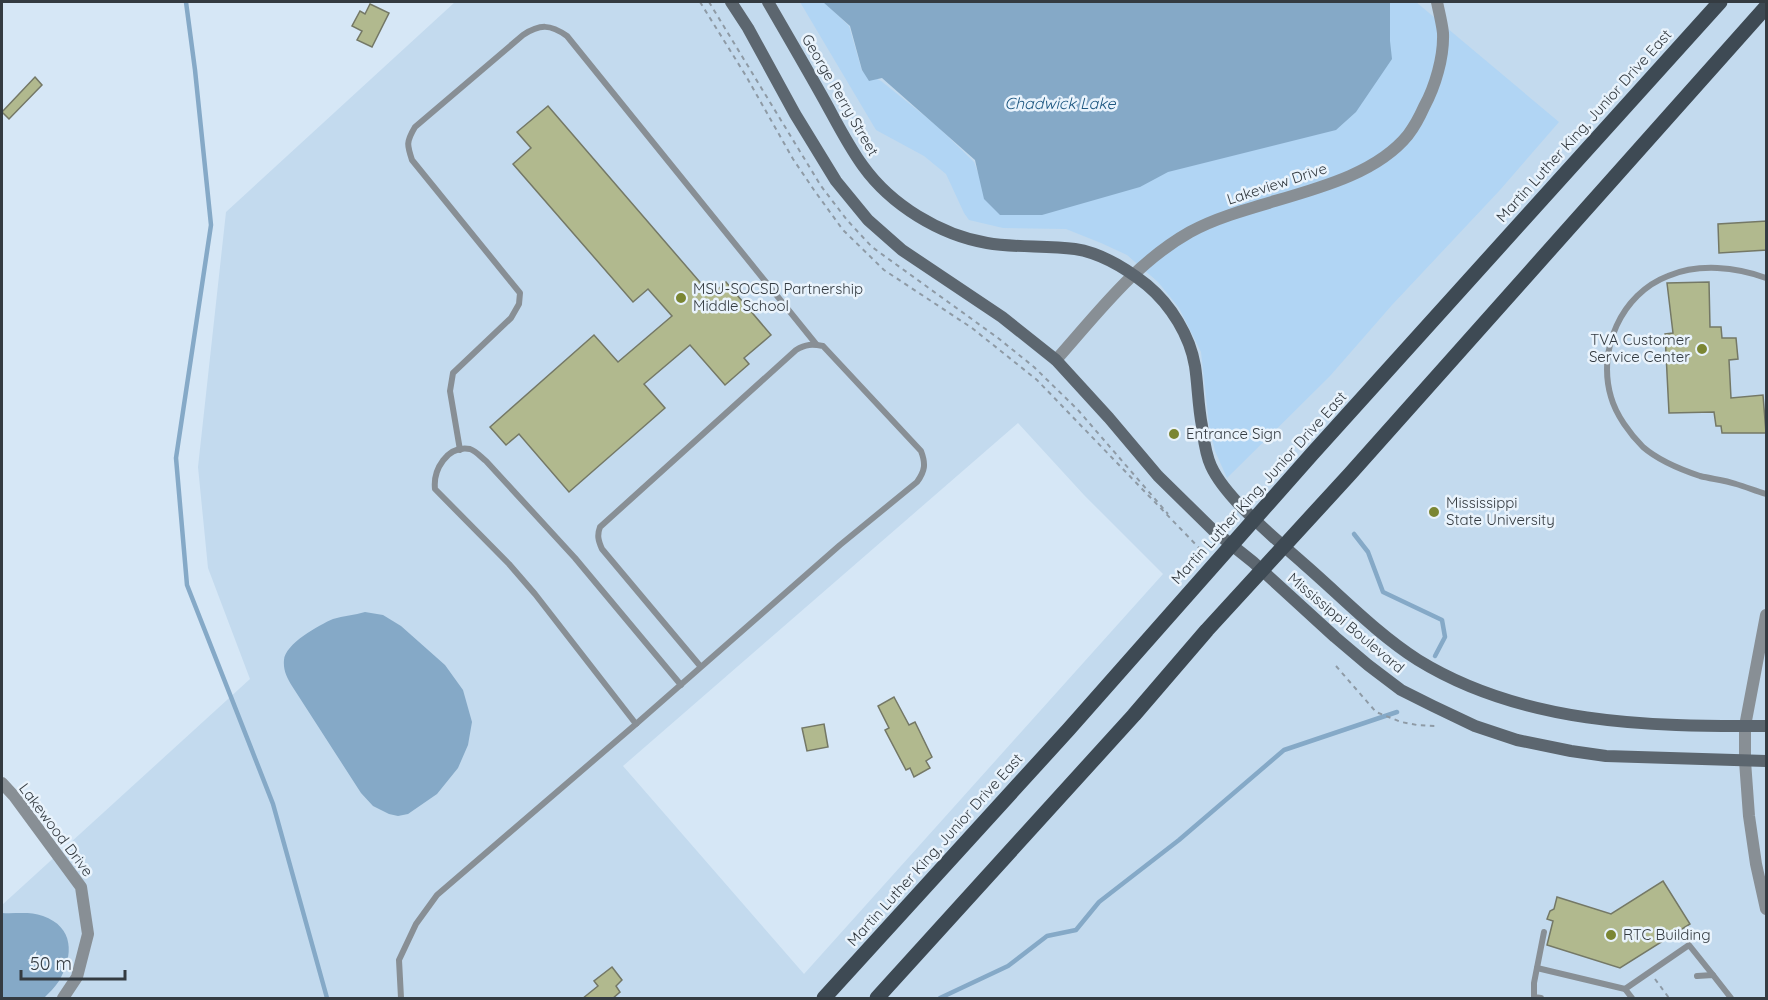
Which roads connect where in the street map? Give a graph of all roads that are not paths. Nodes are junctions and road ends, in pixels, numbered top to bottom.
1 (731, 2) edge
2 (768, 2) edge
3 (1437, 2) edge
4 (1720, 2) edge
5 (1767, 7) edge
6 (1132, 274) junction
7 (1767, 278) edge
8 (816, 344) junction
9 (1056, 360) junction
10 (460, 450) junction
11 (1767, 494) edge
12 (1255, 519) junction
13 (1231, 546) junction
14 (1284, 546) junction
15 (1262, 571) junction
16 (1767, 615) edge
17 (701, 667) junction
18 (681, 685) junction
19 (636, 724) junction
20 (1745, 726) junction
21 (1767, 726) edge
22 (1745, 761) junction
23 (1767, 761) edge
24 (2, 783) edge
25 (1767, 909) edge
26 (1544, 932) dead end
27 (1537, 968) junction
28 (1713, 975) junction
29 (1697, 976) dead end
30 (1625, 989) junction
31 (63, 999) edge
32 (401, 999) edge
33 (824, 999) edge
34 (877, 999) edge
35 (1541, 999) edge
36 (1632, 999) edge
37 (1731, 999) edge

1 - 9 street
2 - 6 street, George Perry Street
3 - 6 street, Lakeview Drive
4 - 12 main road, Martin Luther King, Junior Drive East
5 - 14 main road
6 - 9 street, Lakeview Drive
6 - 12 street, George Perry Street
7 - 11 lane
8 - 10 lane
8 - 17 lane
8 - 17 lane
9 - 13 street
10 - 18 lane
10 - 19 lane
12 - 13 main road, Martin Luther King, Junior Drive East
12 - 14 street, Mississippi Boulevard
13 - 15 street, Mississippi Boulevard
13 - 33 main road, Martin Luther King, Junior Drive East
14 - 15 main road
14 - 20 street, Mississippi Boulevard
15 - 22 street, Mississippi Boulevard
15 - 34 main road
16 - 20 street
17 - 18 lane
18 - 19 lane
19 - 32 lane
20 - 21 street, Mississippi Boulevard
20 - 22 street
22 - 23 street, Mississippi Boulevard
22 - 25 street
24 - 31 street, Lakewood Drive
26 - 27 lane
27 - 30 lane
27 - 35 lane
28 - 29 lane
28 - 30 lane
28 - 37 lane
30 - 36 lane

